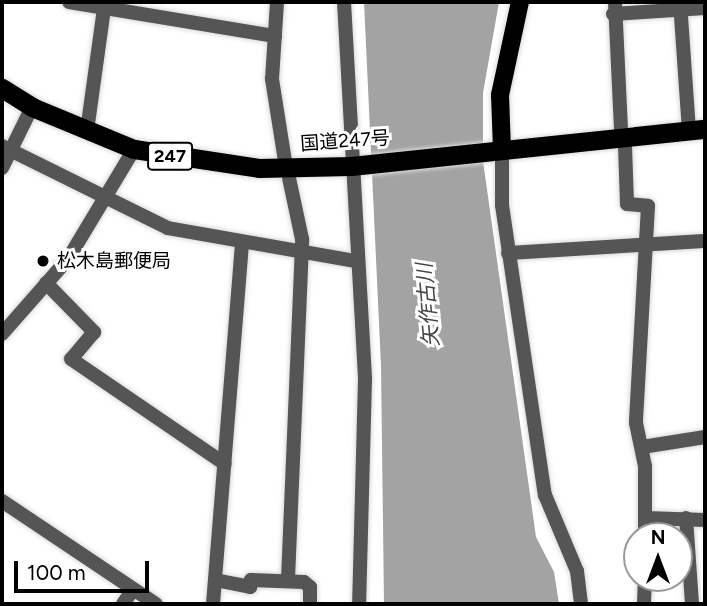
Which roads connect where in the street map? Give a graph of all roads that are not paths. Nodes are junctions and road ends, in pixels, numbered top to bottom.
1 (69, 2) edge
2 (277, 2) edge
3 (344, 2) edge
4 (520, 2) edge
5 (104, 5) edge
6 (680, 6) edge
7 (614, 8) edge
8 (705, 8) edge
9 (275, 36) junction
10 (2, 88) edge
11 (32, 107) junction
12 (621, 128) dead end
13 (697, 130) edge
14 (87, 131) junction
15 (625, 146) dead end
16 (6, 149) edge
17 (134, 149) junction
18 (502, 149) junction
19 (285, 161) dead end
20 (351, 166) junction
21 (2, 168) edge
22 (289, 178) dead end
23 (106, 200) junction
24 (705, 241) edge
25 (242, 244) junction
26 (645, 245) junction
27 (508, 253) junction
28 (302, 254) junction
29 (356, 261) junction
30 (46, 283) junction
31 (2, 334) edge
32 (705, 437) edge
33 (642, 447) junction
34 (225, 464) junction
35 (2, 500) edge
36 (645, 518) junction
37 (686, 518) junction
38 (705, 520) edge
39 (645, 522) edge
40 (288, 579) junction
41 (215, 580) junction
42 (133, 589) junction
43 (123, 604) edge
44 (156, 604) edge
45 (213, 604) edge
46 (310, 604) edge
47 (359, 604) edge
48 (581, 604) edge
49 (692, 604) edge

1 - 5 street
2 - 9 street
3 - 20 street
4 - 18 main road
5 - 9 street
5 - 14 street
6 - 7 street
6 - 8 street
6 - 13 street
7 - 12 street
9 - 19 street
10 - 11 highway, 国道247号 / 247
11 - 14 highway, 国道247号 / 247
11 - 16 street
13 - 18 highway, 国道247号 / 247
14 - 17 highway, 国道247号 / 247
15 - 26 street
16 - 21 street
16 - 23 street
17 - 20 highway, 国道247号 / 247
17 - 23 street
18 - 20 highway, 国道247号 / 247
18 - 27 street
20 - 29 street
22 - 28 street
23 - 25 street
23 - 30 street
24 - 26 street
25 - 28 street
25 - 34 street
26 - 27 street
26 - 33 street
27 - 48 street
28 - 29 street
28 - 40 street
29 - 47 street
30 - 31 street
30 - 34 street
32 - 33 street
33 - 36 street
34 - 41 street
35 - 42 street
36 - 37 street
36 - 39 street
37 - 38 street
37 - 49 street
40 - 41 street
40 - 46 street
41 - 45 street
42 - 43 street
42 - 44 street

